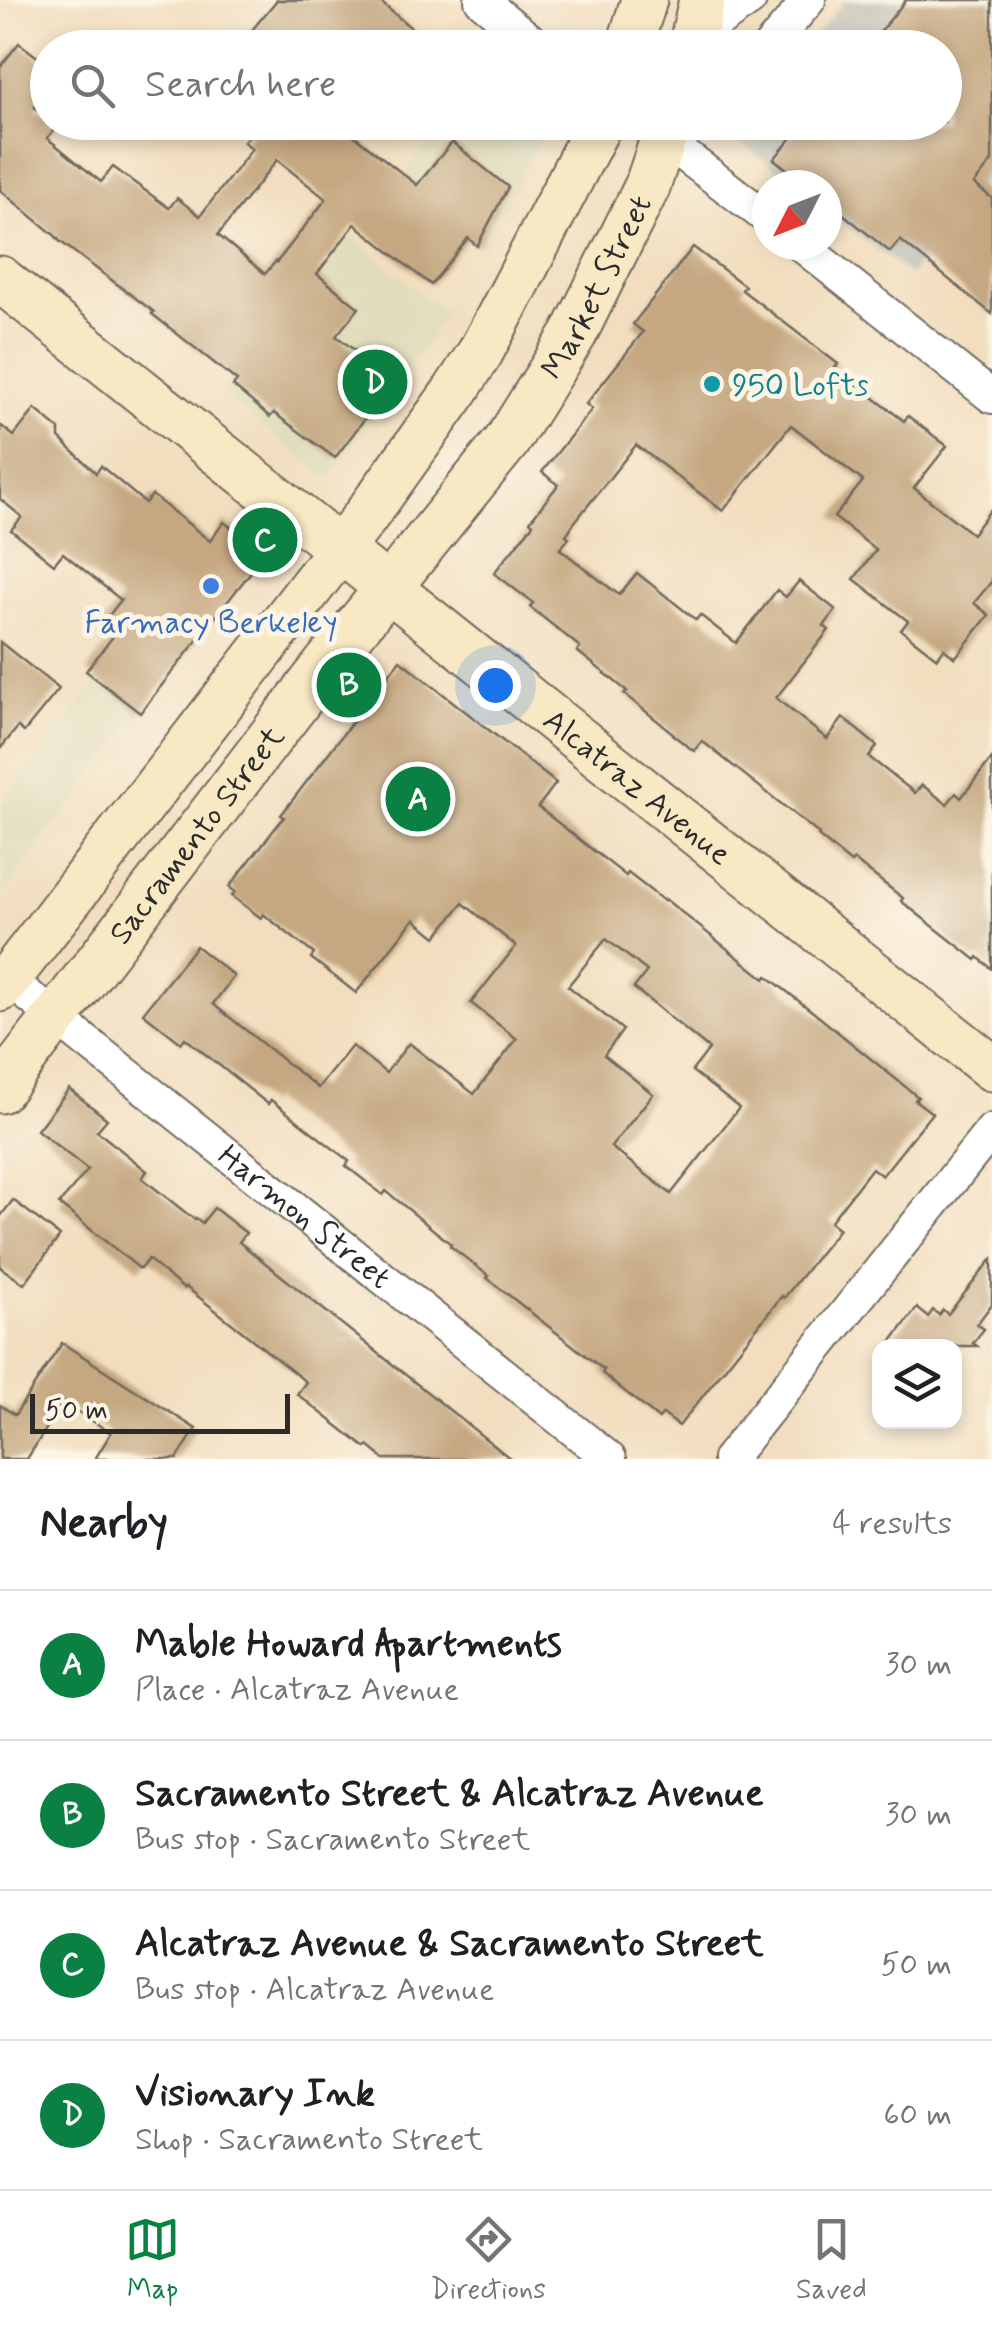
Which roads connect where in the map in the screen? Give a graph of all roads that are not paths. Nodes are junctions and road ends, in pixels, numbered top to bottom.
1 (482, 0) edge
2 (644, 0) edge
3 (750, 0) edge
4 (809, 0) edge
5 (518, 30) edge
6 (634, 30) edge
7 (697, 30) edge
8 (783, 30) edge
9 (591, 140) edge
10 (662, 140) edge
11 (680, 140) edge
12 (752, 204) edge
13 (819, 260) edge
14 (0, 279) edge
15 (992, 397) edge
16 (507, 442) joint
17 (340, 549) junction
18 (388, 588) junction
19 (3, 980) edge
20 (56, 1016) junction
21 (992, 1068) edge
22 (0, 1090) edge
23 (992, 1130) edge
24 (610, 1459) edge
25 (729, 1459) edge

1 - 5 street
2 - 6 street
3 - 7 street
4 - 8 street
9 - 17 street, Sacramento Street
10 - 16 street, Market Street
11 - 12 street
13 - 15 street
14 - 17 street, Alcatraz Avenue
16 - 18 street, Sacramento Street
17 - 18 street, Alcatraz Avenue
17 - 19 street, Sacramento Street
18 - 20 street, Sacramento Street
18 - 21 street, Alcatraz Avenue
19 - 20 street, Harmon Street
20 - 22 street, Sacramento Street
20 - 24 street, Harmon Street
23 - 25 street

